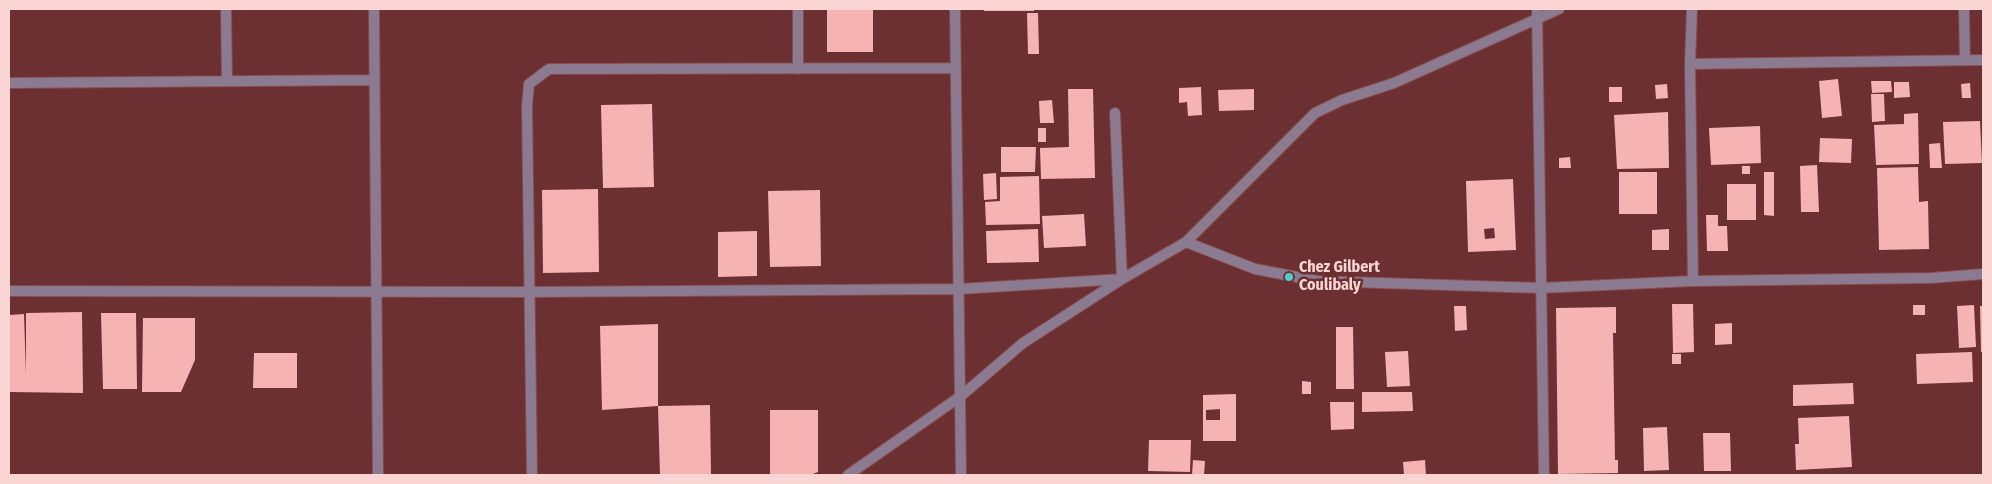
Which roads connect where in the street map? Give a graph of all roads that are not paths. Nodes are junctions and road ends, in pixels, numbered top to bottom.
1 (226, 9) edge
2 (374, 9) edge
3 (798, 9) edge
4 (955, 9) edge
5 (1558, 9) edge
6 (1692, 9) edge
7 (1964, 9) edge
8 (1537, 14) edge
9 (1965, 60) junction
10 (1983, 60) edge
11 (1690, 64) junction
12 (956, 68) junction
13 (798, 69) junction
14 (374, 80) junction
15 (227, 81) junction
16 (9, 83) edge
17 (1115, 113) dead end
18 (1186, 242) junction
19 (1983, 274) edge
20 (1122, 280) junction
21 (1693, 281) junction
22 (1542, 288) junction
23 (959, 289) junction
24 (375, 290) junction
25 (9, 291) edge
26 (529, 292) junction
27 (961, 396) junction
28 (378, 475) edge
29 (532, 475) edge
30 (848, 475) edge
31 (961, 475) edge
32 (1544, 475) edge

1 - 15 street
2 - 14 street
3 - 13 street
4 - 12 street
5 - 8 street
6 - 11 street
7 - 9 street
8 - 18 street
8 - 22 street
9 - 10 street
9 - 11 street
11 - 21 street
12 - 13 street
12 - 23 street
13 - 26 street
14 - 15 street
14 - 24 street
15 - 16 street
17 - 20 street
18 - 20 street
18 - 22 street
19 - 21 street
20 - 23 street
20 - 27 street
21 - 22 street
22 - 32 street
23 - 26 street
23 - 27 street
24 - 25 street
24 - 26 street
24 - 28 street
26 - 29 street
27 - 30 street
27 - 31 street

